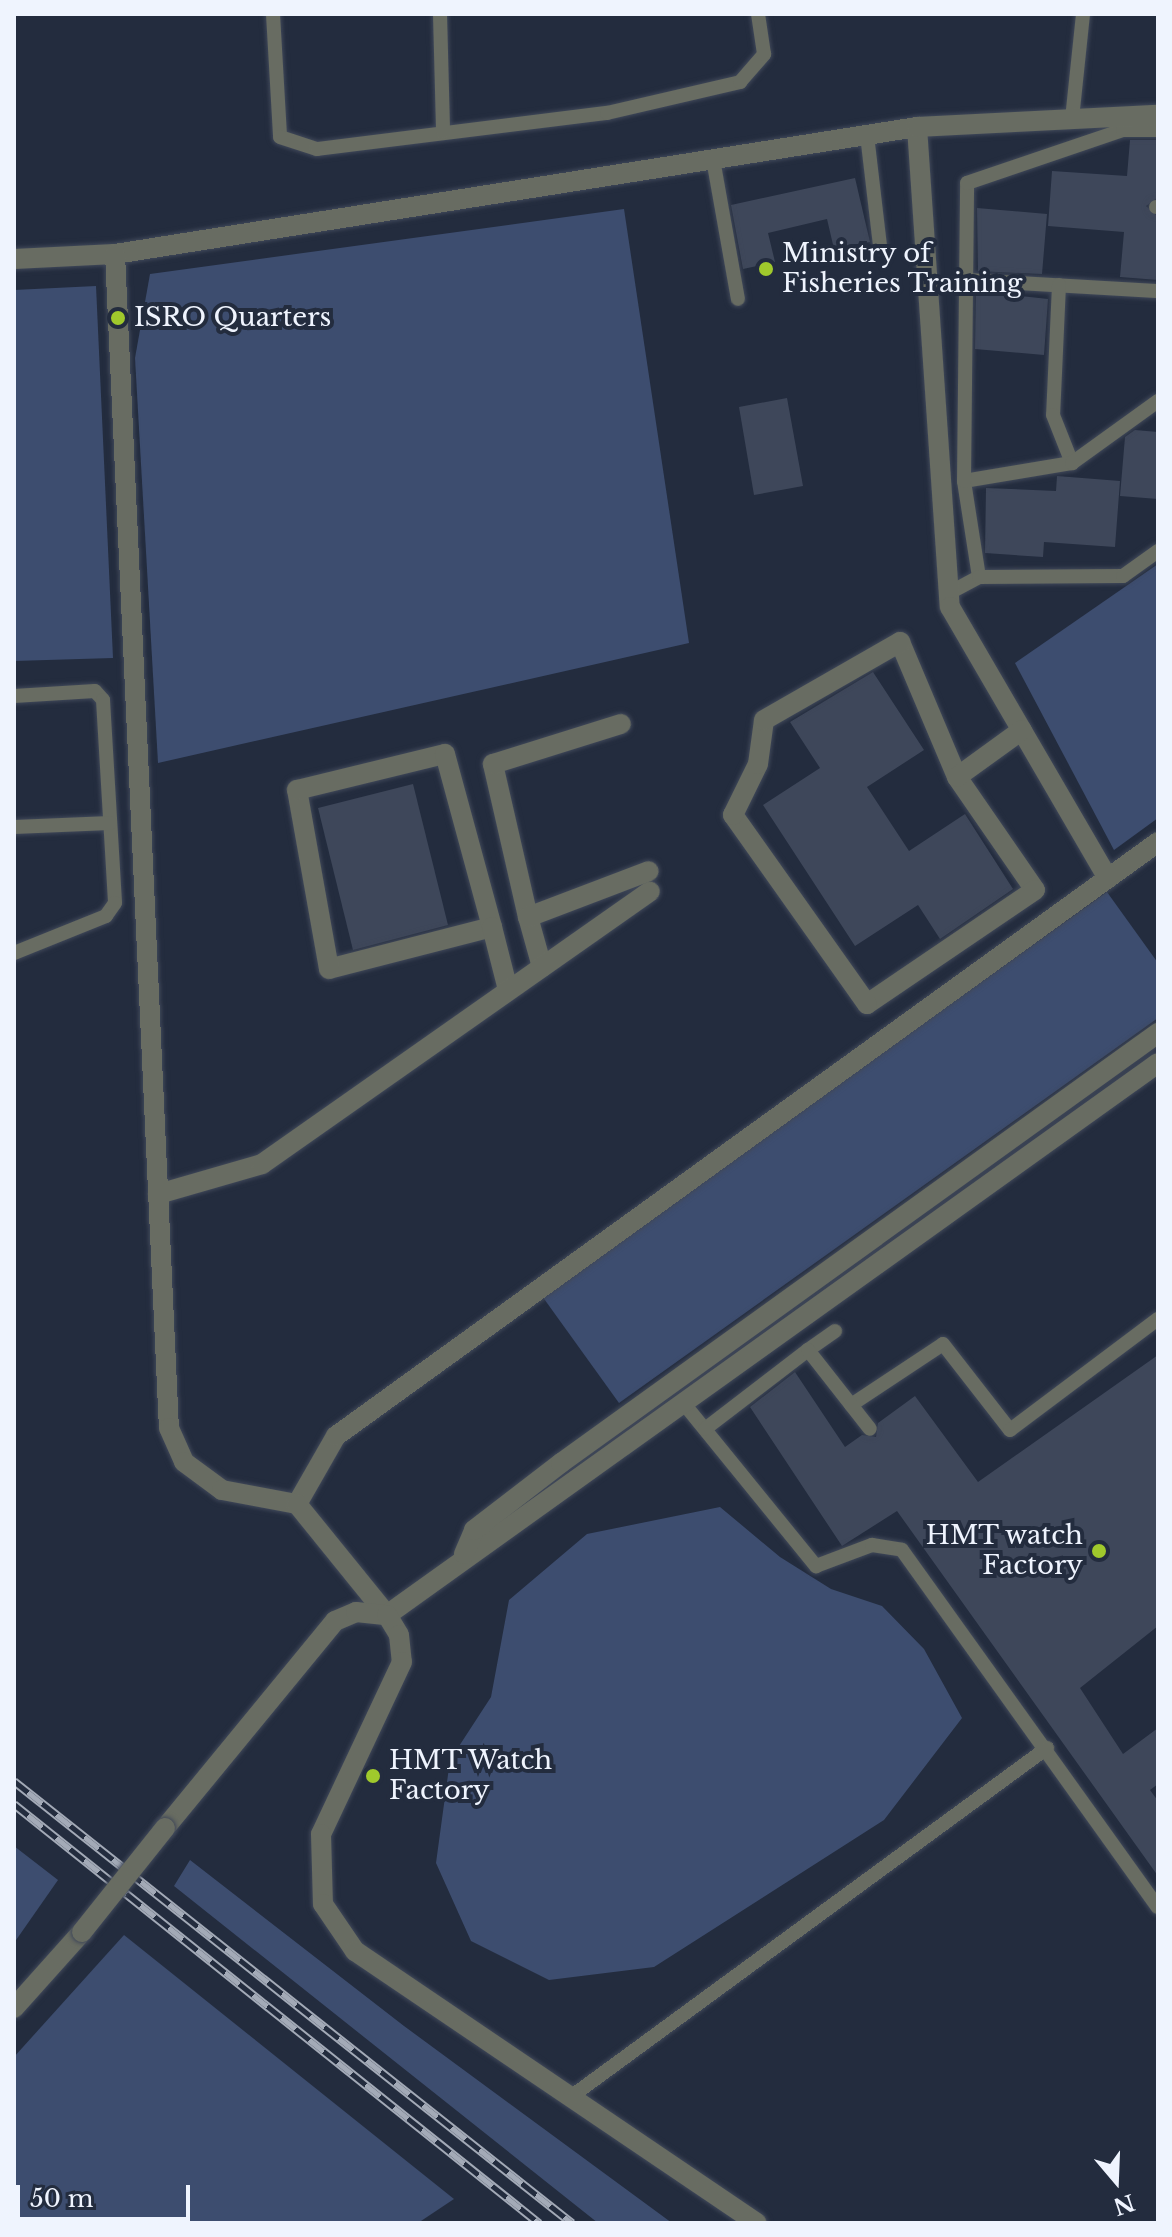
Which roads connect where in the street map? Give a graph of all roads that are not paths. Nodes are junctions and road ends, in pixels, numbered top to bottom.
1 (273, 14) edge
2 (440, 14) edge
3 (758, 14) edge
4 (1083, 14) edge
5 (1158, 115) edge
6 (1072, 119) junction
7 (917, 127) junction
8 (1158, 130) edge
9 (443, 132) junction
10 (867, 135) junction
11 (713, 159) junction
12 (880, 245) dead end
13 (115, 254) junction
14 (14, 259) edge
15 (965, 280) junction
16 (1059, 285) junction
17 (1158, 291) edge
18 (738, 299) dead end
19 (1158, 401) edge
20 (1072, 463) junction
21 (964, 481) junction
22 (1158, 551) edge
23 (979, 577) junction
24 (949, 593) junction
25 (14, 696) edge
26 (621, 724) dead end
27 (1022, 730) junction
28 (957, 777) junction
29 (110, 823) junction
30 (14, 827) edge
31 (1158, 842) edge
32 (1108, 878) junction
33 (528, 917) junction
34 (492, 927) junction
35 (14, 953) edge
36 (542, 967) junction
37 (508, 990) junction
38 (1158, 1033) edge
39 (1158, 1063) edge
40 (158, 1194) junction
41 (1158, 1319) edge
42 (835, 1331) dead end
43 (808, 1350) junction
44 (685, 1405) junction
45 (851, 1405) junction
46 (705, 1429) junction
47 (870, 1429) dead end
48 (297, 1504) junction
49 (464, 1554) junction
50 (387, 1615) junction
51 (1047, 1748) junction
52 (1158, 1907) edge
53 (14, 2008) edge
54 (572, 2096) junction
55 (757, 2223) edge

1 - 9 lane
2 - 9 lane
3 - 9 lane
4 - 6 lane
5 - 6 street
6 - 7 street
7 - 10 street
7 - 24 street
8 - 15 lane
10 - 11 street
10 - 12 lane
11 - 13 street
11 - 18 lane
13 - 14 street
13 - 40 street
15 - 16 lane
15 - 21 lane
16 - 17 lane
16 - 20 lane
19 - 20 lane
20 - 21 lane
21 - 23 lane
22 - 23 lane
23 - 24 lane
24 - 27 street
25 - 29 lane
26 - 33 street
27 - 28 street
27 - 32 street
28 - 28 street
29 - 30 lane
29 - 35 lane
31 - 32 street
32 - 48 street
33 - 36 street
33 - 36 street
34 - 34 street
34 - 37 street
36 - 37 street
37 - 40 street
38 - 49 street
39 - 44 street
40 - 48 street
41 - 45 lane
42 - 43 lane
43 - 45 lane
43 - 46 lane
44 - 46 lane
44 - 49 street
45 - 47 lane
46 - 51 lane
48 - 50 street
49 - 50 street
50 - 53 street, bridge
50 - 54 street
51 - 52 lane
51 - 54 lane
54 - 55 street

